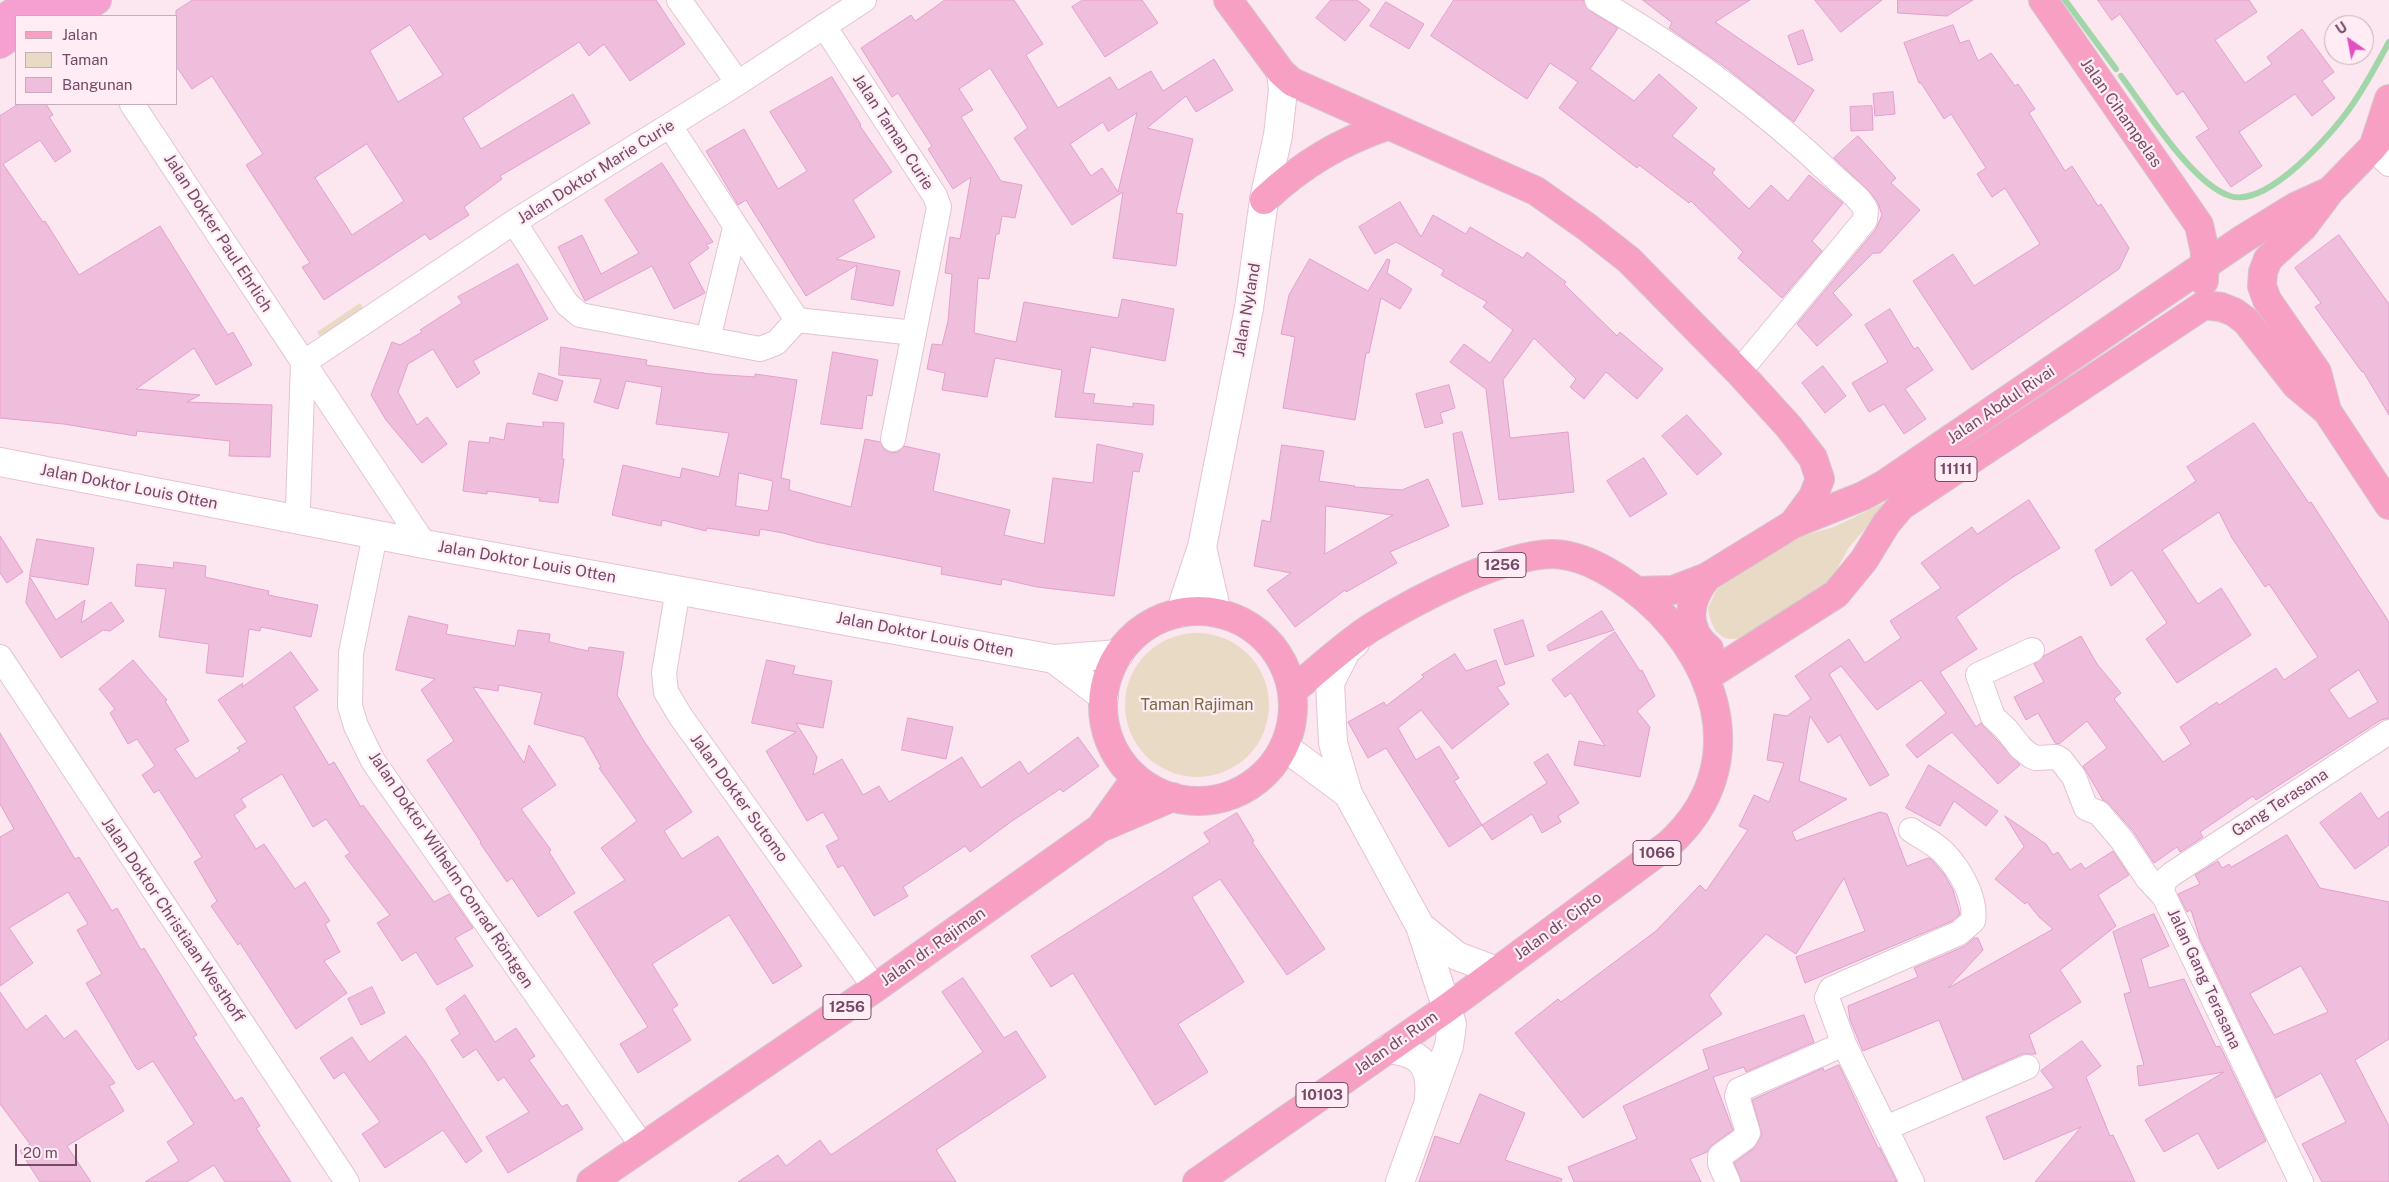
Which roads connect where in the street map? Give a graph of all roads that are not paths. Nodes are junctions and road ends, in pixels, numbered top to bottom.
1 (32, 0) edge
2 (97, 0) edge
3 (679, 0) edge
4 (1228, 0) edge
5 (1596, 0) edge
6 (2043, 0) edge
7 (856, 2) edge
8 (72, 12) edge
9 (50, 15) edge
10 (0, 21) edge
11 (824, 26) junction
12 (15, 34) edge
13 (0, 44) edge
14 (15, 55) edge
15 (0, 65) edge
16 (1281, 72) junction
17 (738, 83) junction
18 (2389, 99) edge
19 (133, 105) edge
20 (1389, 125) junction
21 (670, 126) junction
22 (2383, 147) edge
23 (2330, 191) junction
24 (1264, 200) junction
25 (514, 222) junction
26 (2199, 226) junction
27 (735, 228) junction
28 (2253, 233) junction
29 (2205, 266) junction
30 (2204, 304) junction
31 (797, 320) junction
32 (914, 333) junction
33 (708, 339) junction
34 (303, 363) junction
35 (1739, 372) junction
36 (2326, 411) junction
37 (893, 440) dead end
38 (0, 462) edge
39 (2389, 504) edge
40 (295, 518) junction
41 (1793, 524) junction
42 (375, 535) junction
43 (424, 544) junction
44 (1202, 547) junction
45 (1707, 576) junction
46 (678, 589) junction
47 (1637, 591) junction
48 (1180, 613) junction
49 (1217, 613) junction
50 (1371, 628) junction
51 (2032, 650) dead end
52 (1119, 654) junction
53 (0, 657) edge
54 (1054, 659) junction
55 (1733, 660) junction
56 (1706, 677) junction
57 (1292, 691) junction
58 (1104, 697) junction
59 (2389, 732) edge
60 (1286, 748) junction
61 (1136, 778) junction
62 (1348, 794) junction
63 (1173, 797) junction
64 (1100, 828) junction
65 (1911, 830) dead end
66 (2166, 883) junction
67 (1420, 926) junction
68 (1497, 970) junction
69 (875, 988) junction
70 (1447, 1008) junction
71 (1844, 1044) junction
72 (1387, 1049) junction
73 (2027, 1067) dead end
74 (1429, 1099) junction
75 (1886, 1128) junction
76 (643, 1147) junction
77 (347, 1182) edge
78 (591, 1182) edge
79 (1197, 1182) edge
80 (1400, 1182) edge
81 (1728, 1182) edge
82 (1912, 1182) edge
83 (2301, 1182) edge

1 - 10 highway
2 - 8 highway
3 - 17 street
4 - 16 main road
5 - 35 street
6 - 26 main road, Jalan Cihampelas
7 - 11 street, Jalan Doktor Marie Curie
8 - 9 highway
11 - 17 street, Jalan Doktor Marie Curie
11 - 32 street, Jalan Taman Curie
12 - 13 highway
14 - 15 highway
16 - 20 main road
16 - 24 main road, Jalan Nyland
17 - 21 street, Jalan Doktor Marie Curie
18 - 22 main road
19 - 34 street, Jalan Dokter Paul Ehrlich
20 - 24 main road
20 - 35 main road
21 - 25 street, Jalan Doktor Marie Curie
21 - 27 street
22 - 23 main road
23 - 28 main road, Jalan Abdul Rivai
23 - 36 main road
24 - 44 main road, Jalan Nyland
25 - 33 street
25 - 34 street, Jalan Doktor Marie Curie
26 - 28 main road, Jalan Cihampelas
26 - 29 main road, Jalan Cihampelas
27 - 31 street
27 - 33 street
28 - 29 main road, Jalan Abdul Rivai / 11111
29 - 30 main road, Jalan Cihampelas
29 - 41 main road, Jalan Abdul Rivai / 11111
30 - 36 main road
30 - 55 main road, Jalan Abdul Rivai / 11111
31 - 32 street
31 - 33 street
32 - 37 street, Jalan Taman Curie
34 - 40 street
34 - 43 street, Jalan Dokter Paul Ehrlich
35 - 41 main road
36 - 39 main road
38 - 40 main road, Jalan Doktor Louis Otten
40 - 42 main road, Jalan Doktor Louis Otten
41 - 45 main road, Jalan Abdul Rivai / 11111
42 - 43 main road, Jalan Doktor Louis Otten
42 - 76 street, Jalan Doktor Wilhelm Conrad Röntgen
43 - 46 main road, Jalan Doktor Louis Otten
44 - 48 main road, Jalan Nyland
44 - 49 main road, Jalan Nyland
45 - 47 main road, Jalan Abdul Rivai / 11111
45 - 55 main road, 11111
46 - 54 main road, Jalan Doktor Louis Otten
46 - 69 street, Jalan Dokter Sutomo
47 - 50 main road, 1256
47 - 56 main road, 1256
48 - 49 main road, 1256
48 - 52 main road, 1256
49 - 57 main road, 1256
50 - 57 main road, 1256
50 - 62 main road
51 - 66 street, Jalan Gang Terasana
52 - 54 main road, Jalan Doktor Louis Otten
52 - 58 main road, 1256
53 - 77 street, Jalan Doktor Christiaan Westhoff
54 - 58 main road, Jalan Doktor Louis Otten
55 - 56 main road, Jalan Abdul Rivai / 11111
56 - 68 main road, Jalan dr. Cipto / 1066
57 - 60 main road, 1256
58 - 61 main road, 1256
59 - 66 street, Gang Terasana
60 - 62 main road
60 - 63 main road, 1256
61 - 63 main road, 1256
61 - 64 main road, Jalan dr. Rajiman / 1256
62 - 67 main road
63 - 64 main road, Jalan dr. Rajiman / 1256
64 - 69 main road, Jalan dr. Rajiman / 1256
65 - 71 street
66 - 83 street, Jalan Gang Terasana
67 - 68 main road
67 - 70 main road
68 - 70 main road, Jalan dr. Cipto / 1066
69 - 76 main road, Jalan dr. Rajiman / 1256
70 - 72 main road, Jalan dr. Rum / 10103
70 - 74 main road
71 - 75 street
71 - 81 street
72 - 74 main road
72 - 79 main road, Jalan dr. Rum / 10103
73 - 75 street
74 - 80 main road
75 - 82 street
76 - 78 main road, Jalan dr. Rajiman / 1256

